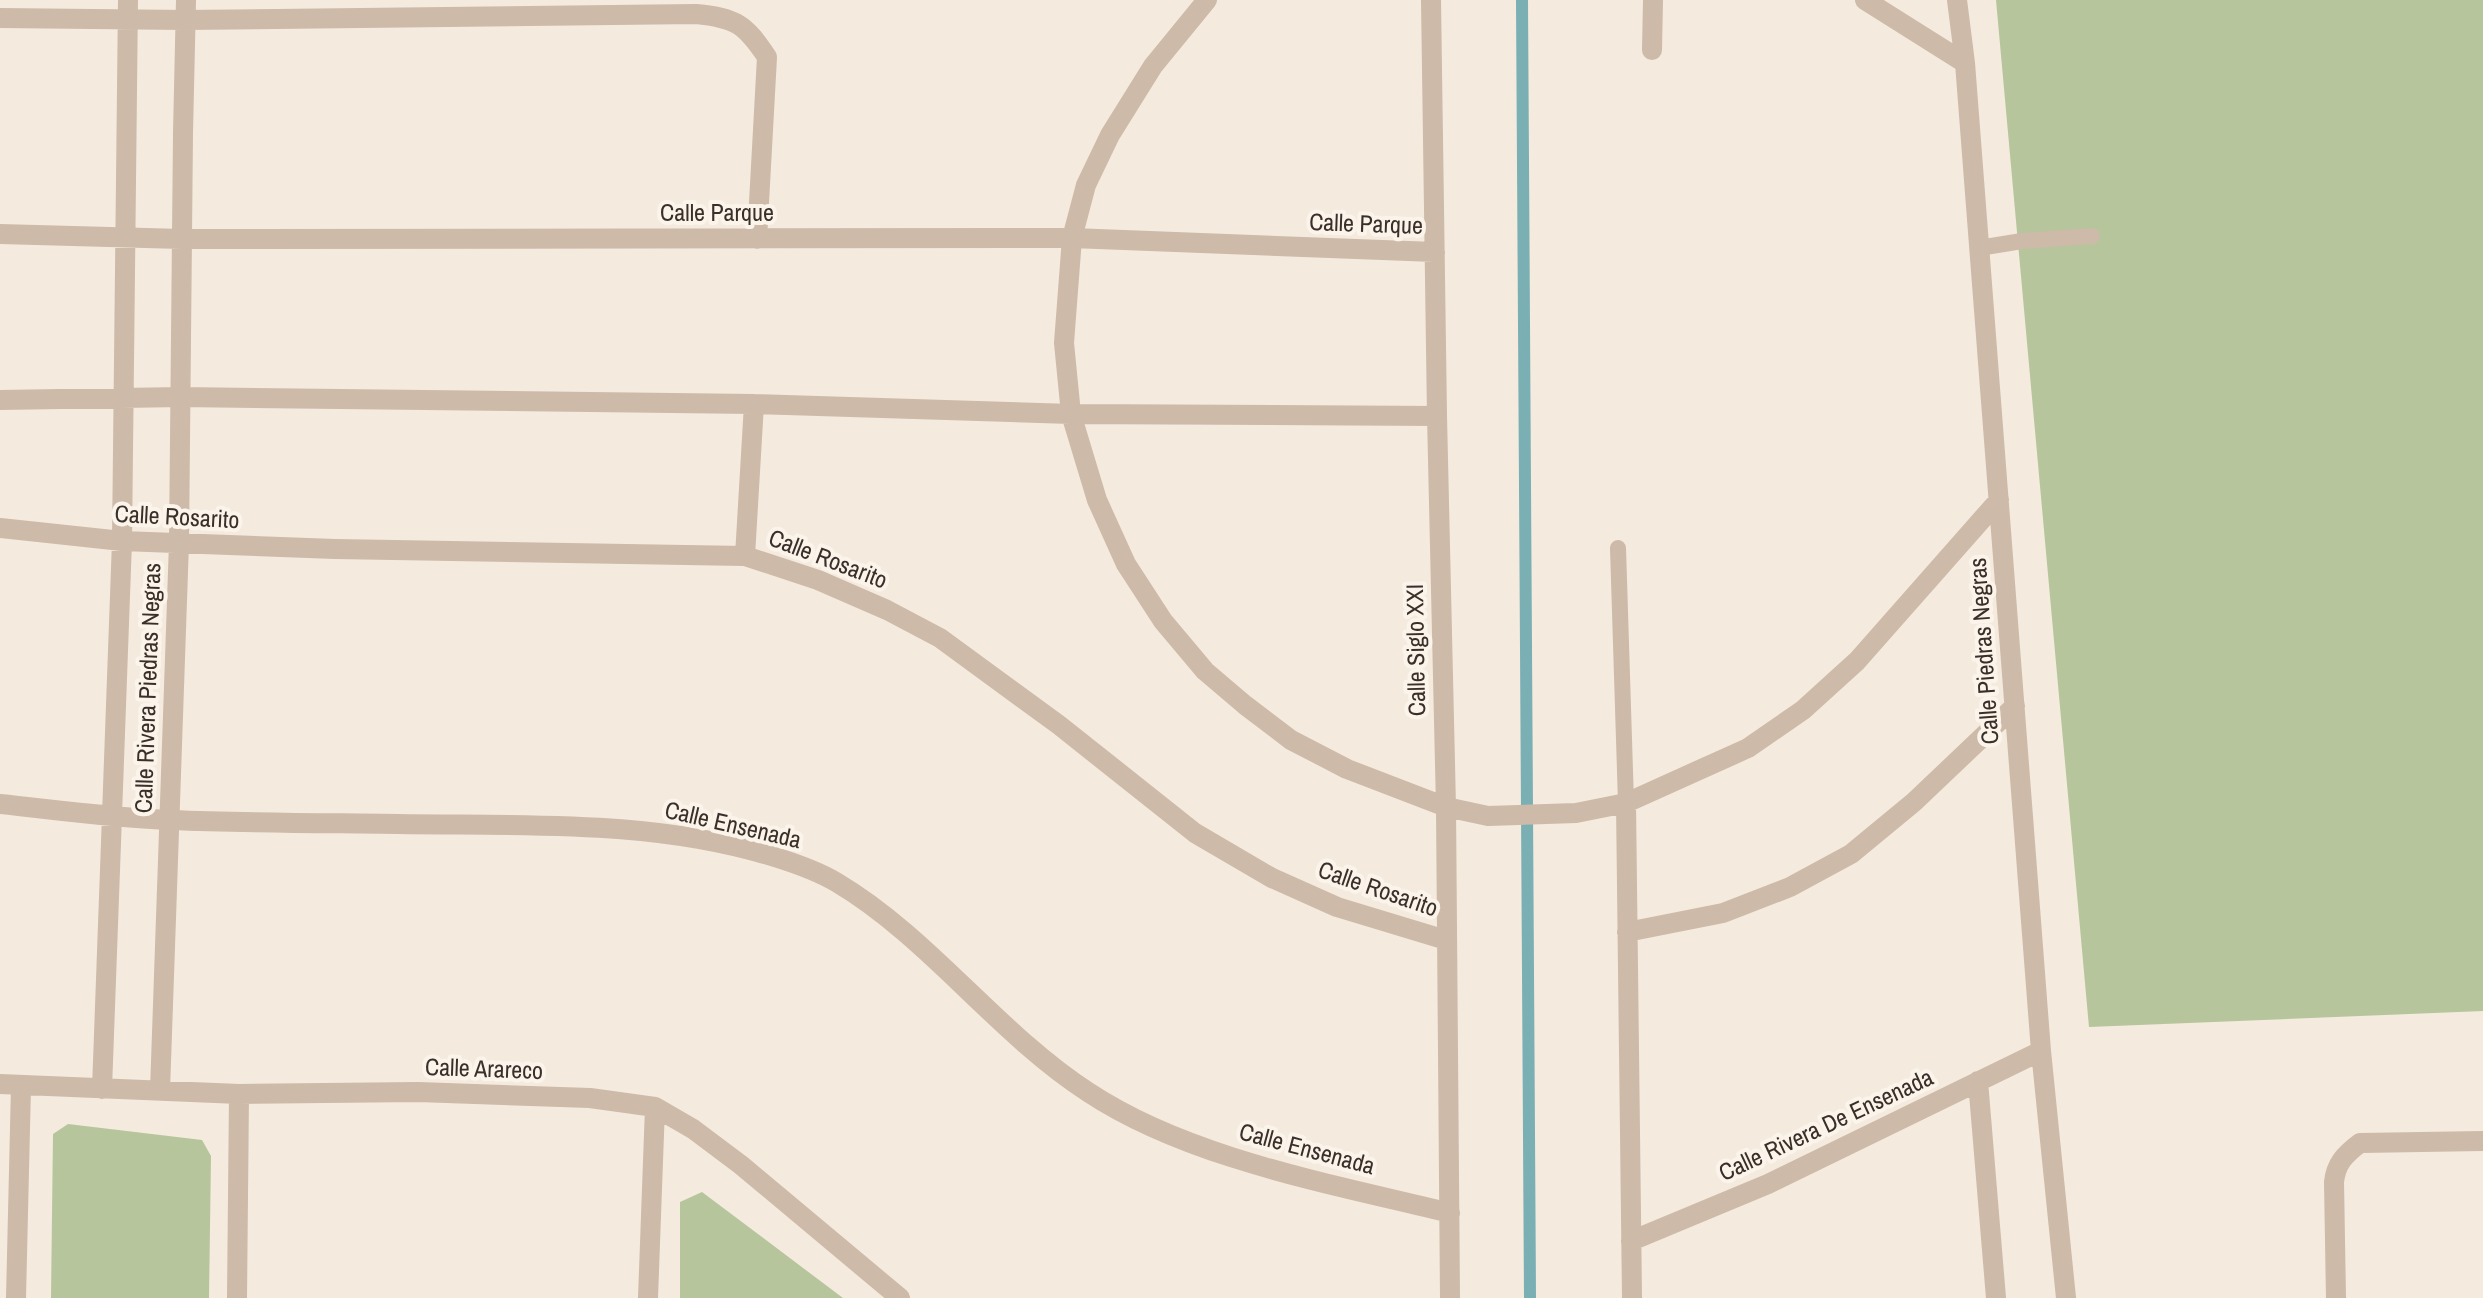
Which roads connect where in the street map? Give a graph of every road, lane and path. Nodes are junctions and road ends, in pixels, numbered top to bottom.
1 (1207, 0) edge
2 (1431, 0) edge
3 (1653, 0) edge
4 (1865, 0) edge
5 (1957, 0) edge
6 (128, 9) edge
7 (186, 10) edge
8 (0, 18) edge
9 (1652, 50) dead end
10 (1965, 63) junction
11 (0, 234) edge
12 (2092, 236) dead end
13 (126, 238) junction
14 (1072, 238) junction
15 (182, 239) junction
16 (757, 239) junction
17 (1979, 248) junction
18 (1435, 252) junction
19 (123, 396) junction
20 (181, 397) junction
21 (0, 400) edge
22 (754, 404) junction
23 (1071, 414) junction
24 (1437, 416) junction
25 (1999, 500) junction
26 (0, 528) edge
27 (122, 541) junction
28 (179, 543) junction
29 (1618, 548) dead end
30 (745, 556) junction
31 (2015, 706) junction
32 (1626, 803) junction
33 (0, 804) edge
34 (1446, 807) junction
35 (110, 815) junction
36 (169, 820) junction
37 (1627, 932) junction
38 (1446, 940) junction
39 (2041, 1051) junction
40 (1978, 1081) junction
41 (0, 1084) edge
42 (21, 1086) junction
43 (102, 1089) junction
44 (160, 1091) junction
45 (239, 1094) junction
46 (655, 1107) junction
47 (2483, 1141) edge
48 (1450, 1213) junction
49 (1631, 1241) junction
50 (16, 1298) edge
51 (237, 1298) edge
52 (648, 1298) edge
53 (900, 1298) edge
54 (1450, 1298) edge
55 (1632, 1298) edge
56 (1996, 1298) edge
57 (2066, 1298) edge
58 (2336, 1298) edge

1 - 14 street
2 - 18 street, Calle Siglo XXI
3 - 9 street
4 - 10 street
5 - 10 street, Calle Piedras Negras
6 - 7 street
6 - 8 street
6 - 13 street, Calle Rivera Piedras Negras
7 - 15 street, Calle Rivera Piedras Negras
7 - 16 street
10 - 17 street, Calle Piedras Negras
11 - 13 street, Calle Parque
12 - 17 lane
13 - 15 street, Calle Parque
13 - 19 street, Calle Rivera Piedras Negras
14 - 16 street, Calle Parque
14 - 18 street, Calle Parque
14 - 23 street
15 - 16 street, Calle Parque
15 - 20 street, Calle Rivera Piedras Negras
17 - 25 street, Calle Piedras Negras
18 - 24 street, Calle Siglo XXI
19 - 20 street
19 - 21 street
19 - 27 street, Calle Rivera Piedras Negras
20 - 22 street
20 - 28 street, Calle Rivera Piedras Negras
22 - 23 street
22 - 30 street
23 - 24 street
23 - 34 street
24 - 34 street, Calle Siglo XXI
25 - 31 street, Calle Piedras Negras
25 - 32 street
26 - 27 street, Calle Rosarito
27 - 28 street, Calle Rosarito
27 - 35 street, Calle Rivera Piedras Negras
28 - 30 street, Calle Rosarito
28 - 36 street, Calle Rivera Piedras Negras
29 - 32 lane
30 - 38 street, Calle Rosarito
31 - 37 street
31 - 39 street, Calle Piedras Negras
32 - 34 street
32 - 37 street
33 - 35 street, Calle Ensenada
34 - 38 street, Calle Siglo XXI
35 - 36 street, Calle Ensenada
35 - 43 street, Calle Rivera Piedras Negras
36 - 44 street, Calle Rivera Piedras Negras
36 - 48 street, Calle Ensenada
37 - 49 street
38 - 48 street, Calle Siglo XXI
39 - 40 street, Calle Rivera De Ensenada
39 - 57 street, Calle Piedras Negras
40 - 49 street, Calle Rivera De Ensenada
40 - 56 street
41 - 42 street, Calle Arareco
42 - 43 street, Calle Arareco
42 - 50 street
43 - 44 street, Calle Arareco
44 - 45 street, Calle Arareco
45 - 46 street, Calle Arareco
45 - 51 street
46 - 52 street
46 - 53 street, Calle Arareco
47 - 58 street
48 - 54 street, Calle Siglo XXI
49 - 55 street

